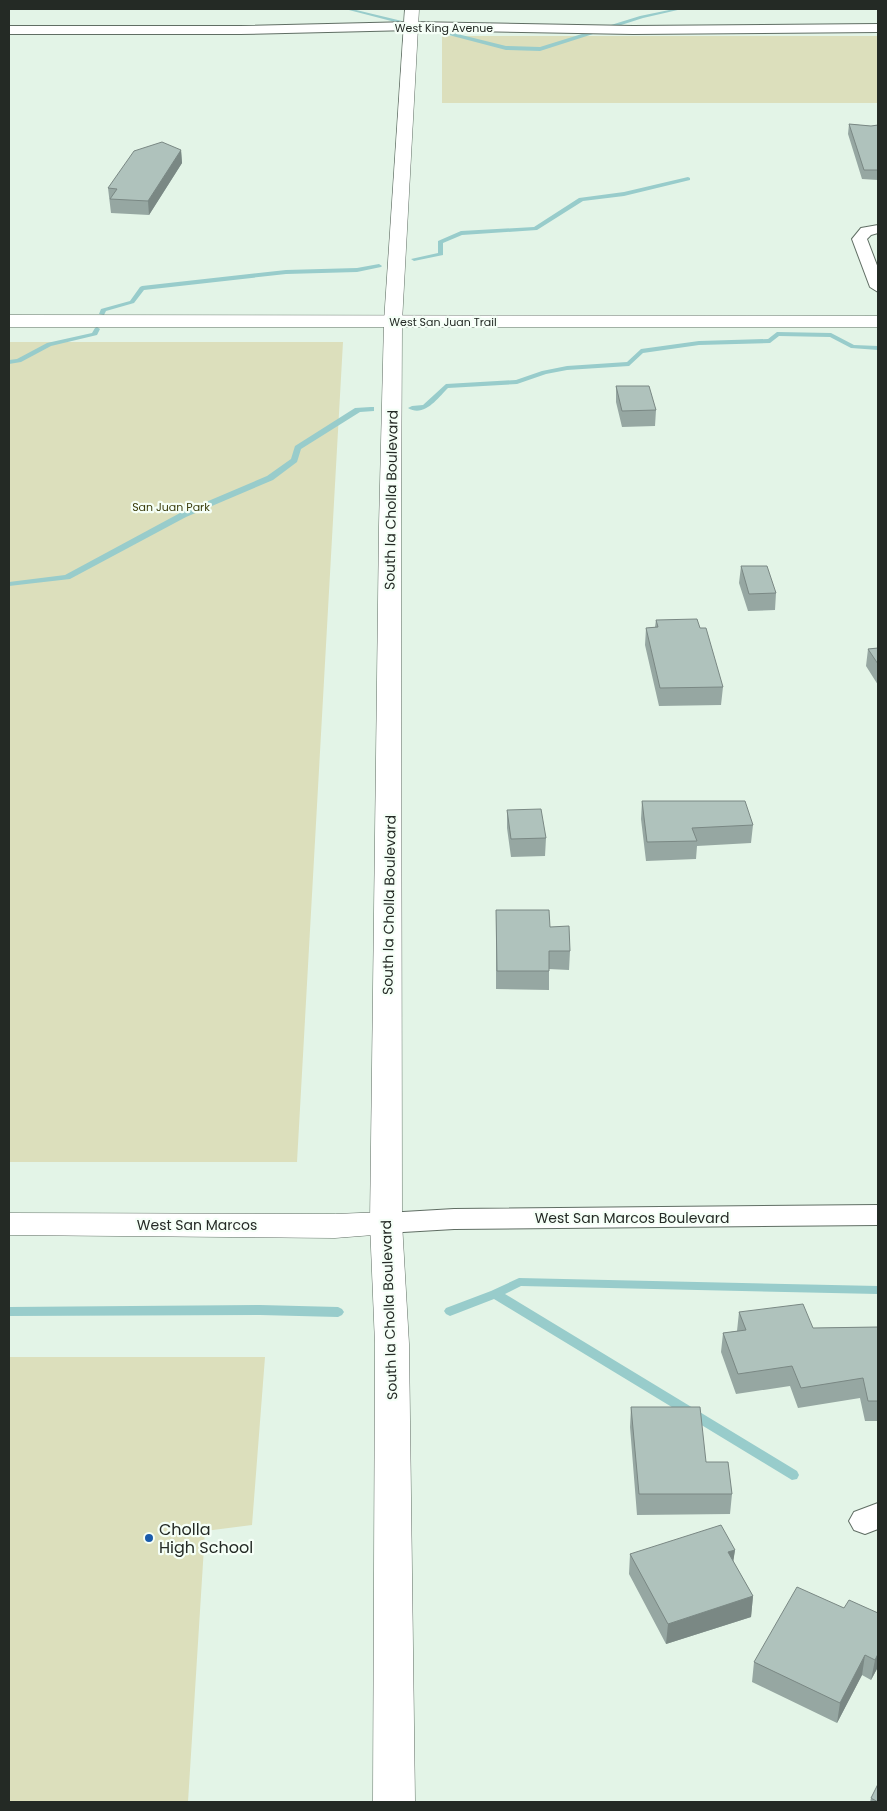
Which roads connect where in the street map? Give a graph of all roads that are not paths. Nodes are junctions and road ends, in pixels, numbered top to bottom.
1 (412, 18) edge
2 (878, 28) edge
3 (9, 30) edge
4 (878, 229) edge
5 (878, 287) edge
6 (9, 321) edge
7 (392, 322) junction
8 (878, 322) edge
9 (878, 1215) edge
10 (386, 1223) junction
11 (9, 1224) edge
12 (394, 1802) edge

1 - 2 street, West King Avenue
1 - 3 street, West King Avenue
1 - 7 main road, South la Cholla Boulevard
4 - 5 street
6 - 7 main road, West San Juan Trail
7 - 8 main road, West San Juan Trail
7 - 10 main road, South la Cholla Boulevard
9 - 10 street, West San Marcos Boulevard
10 - 11 main road, West San Marcos
10 - 12 main road, South la Cholla Boulevard

